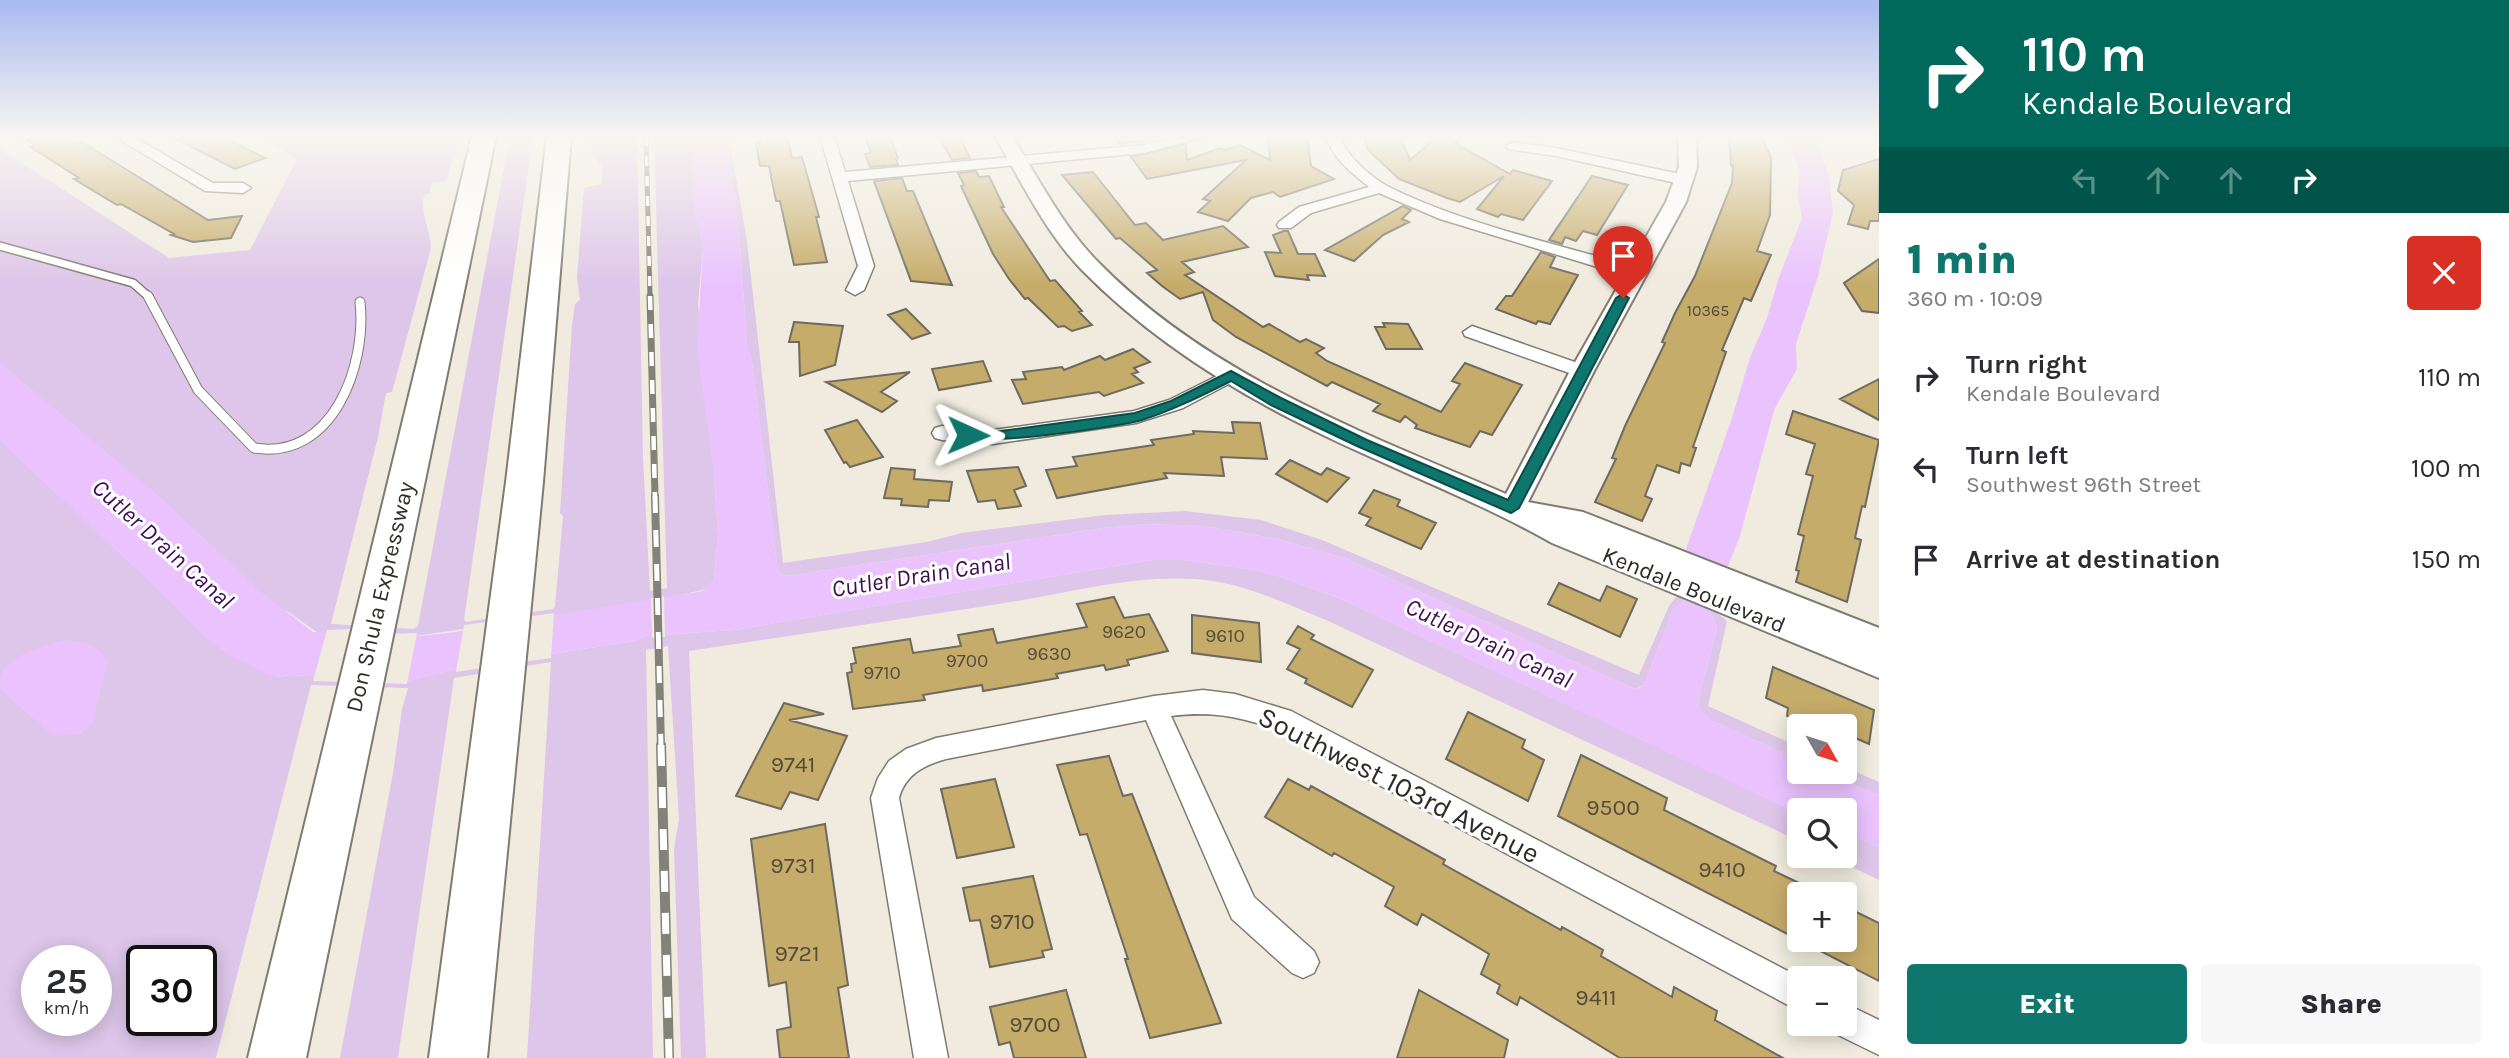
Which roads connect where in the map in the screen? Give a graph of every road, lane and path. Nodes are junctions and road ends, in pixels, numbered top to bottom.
1 (206, 185) edge
2 (473, 185) edge
3 (555, 185) edge
4 (843, 185) edge
5 (1033, 185) edge
6 (1377, 185) edge
7 (1682, 185) edge
8 (243, 188) dead end
9 (1380, 188) junction
10 (1285, 225) dead end
11 (0, 246) edge
12 (1636, 273) junction
13 (855, 290) dead end
14 (360, 302) dead end
15 (1472, 332) dead end
16 (1582, 371) junction
17 (1231, 375) junction
18 (942, 433) dead end
19 (1511, 508) junction
20 (1879, 641) edge
21 (1879, 665) edge
22 (1154, 706) junction
23 (1303, 962) dead end
24 (1787, 989) edge
25 (1857, 1027) edge
26 (1879, 1038) edge
27 (277, 1058) edge
28 (458, 1058) edge
29 (931, 1058) edge

1 - 8 street
2 - 27 highway, Don Shula Expressway
3 - 28 highway
4 - 13 street
5 - 17 street, Kendale Boulevard
6 - 9 street
7 - 12 street
9 - 10 street
9 - 12 street
11 - 14 lane
12 - 16 street
15 - 16 street
16 - 19 street
17 - 18 street
17 - 19 street, Kendale Boulevard
19 - 20 street, Kendale Boulevard
19 - 21 street, Kendale Boulevard
22 - 23 street
22 - 24 street, Southwest 103rd Avenue
22 - 29 street, Southwest 103rd Avenue
25 - 26 street

